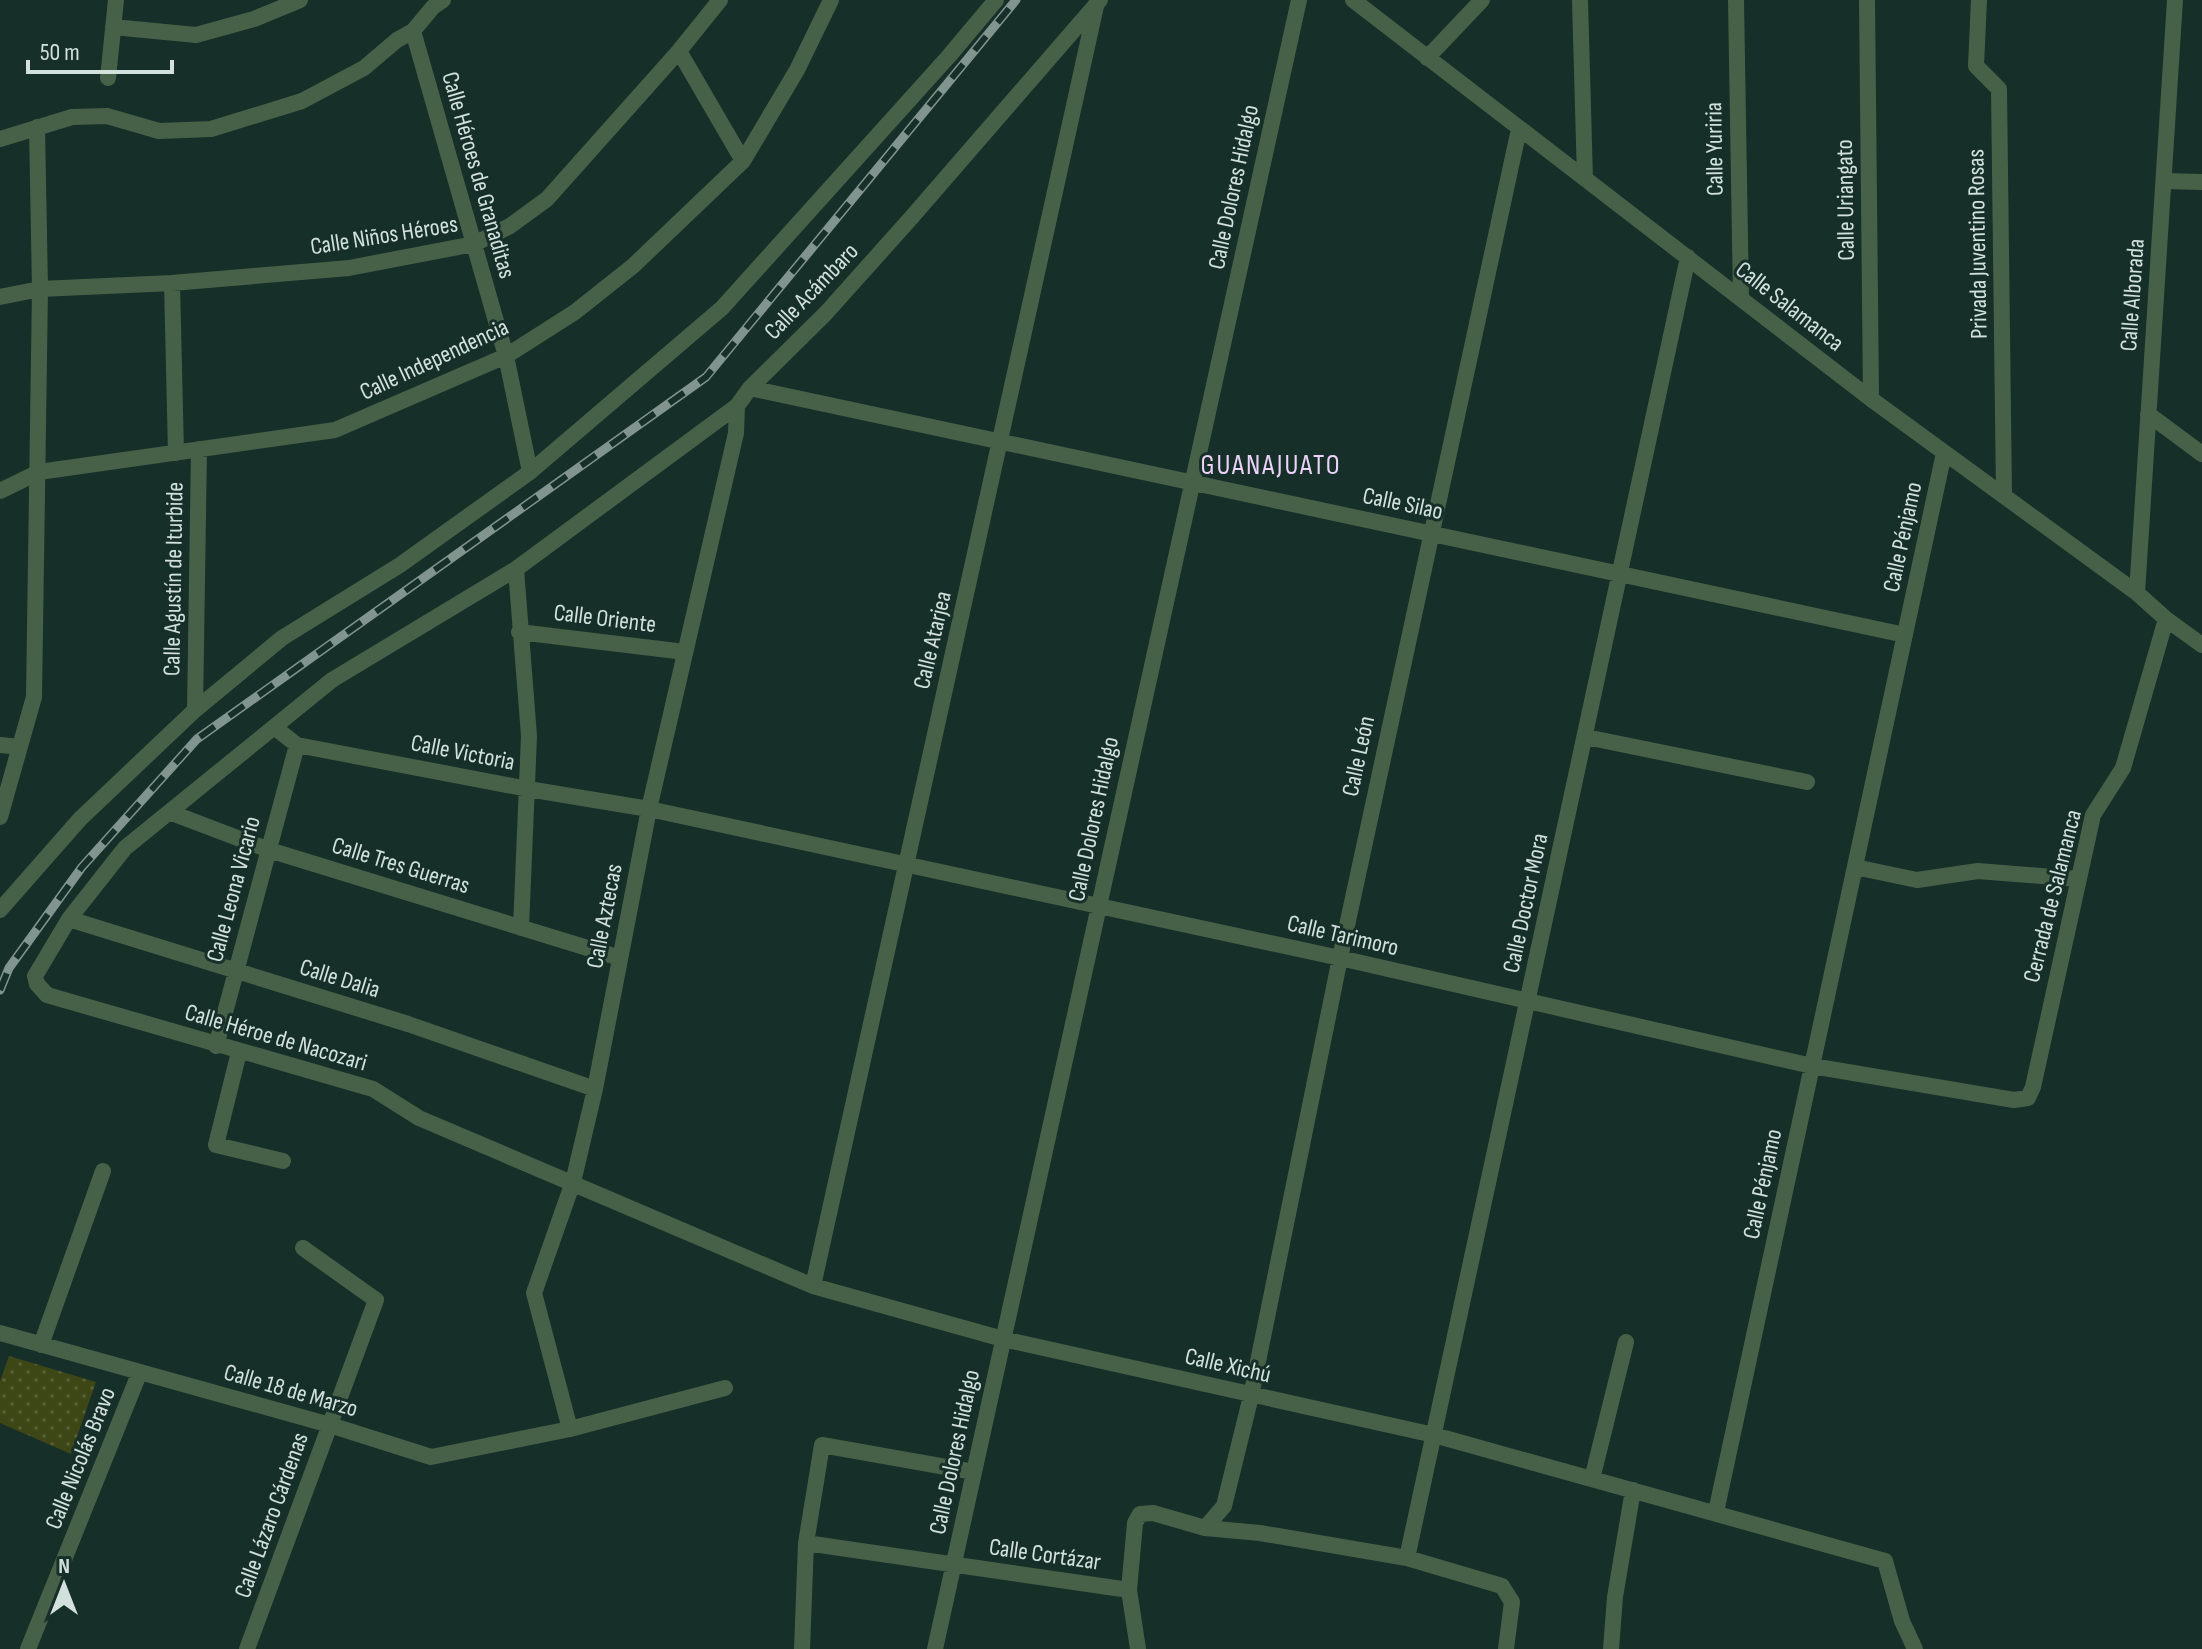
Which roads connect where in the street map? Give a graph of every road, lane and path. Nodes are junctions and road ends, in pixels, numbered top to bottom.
1 (116, 0) edge
2 (300, 0) edge
3 (443, 0) edge
4 (720, 0) edge
5 (831, 0) edge
6 (996, 0) edge
7 (1299, 0) edge
8 (1353, 0) edge
9 (1482, 0) edge
10 (1580, 0) edge
11 (1736, 0) edge
12 (1867, 0) edge
13 (1979, 0) edge
14 (2175, 0) edge
15 (1098, 2) edge
16 (113, 27) junction
17 (413, 31) junction
18 (679, 51) junction
19 (1427, 58) junction
20 (108, 78) dead end
21 (37, 127) junction
22 (1519, 129) junction
23 (0, 139) edge
24 (743, 161) junction
25 (1585, 179) junction
26 (2164, 181) junction
27 (2202, 182) edge
28 (474, 244) junction
29 (1688, 257) junction
30 (172, 283) junction
31 (40, 289) junction
32 (0, 297) edge
33 (1741, 298) junction
34 (506, 356) junction
35 (750, 388) junction
36 (1871, 399) junction
37 (737, 406) junction
38 (2148, 414) junction
39 (1000, 442) junction
40 (199, 449) junction
41 (176, 453) junction
42 (1944, 453) junction
43 (2202, 454) edge
44 (39, 472) junction
45 (530, 472) junction
46 (1192, 483) junction
47 (0, 491) edge
48 (2004, 496) junction
49 (1431, 534) junction
50 (516, 569) junction
51 (1619, 574) junction
52 (2137, 593) junction
53 (2166, 619) junction
54 (519, 632) junction
55 (1905, 635) junction
56 (2202, 645) edge
57 (685, 652) junction
58 (195, 710) junction
59 (274, 727) junction
60 (1586, 737) junction
61 (0, 745) edge
62 (297, 745) junction
63 (20, 747) junction
64 (1807, 782) dead end
65 (528, 789) junction
66 (649, 809) junction
67 (169, 812) junction
68 (0, 817) edge
69 (269, 850) junction
70 (907, 864) junction
71 (1855, 867) junction
72 (2078, 879) junction
73 (1099, 906) junction
74 (0, 910) edge
75 (69, 919) junction
76 (521, 928) junction
77 (620, 958) junction
78 (1340, 958) junction
79 (236, 972) junction
80 (47, 995) joint
81 (1528, 1001) junction
82 (216, 1046) junction
83 (239, 1052) junction
84 (1812, 1066) junction
85 (595, 1089) junction
86 (2028, 1098) joint
87 (283, 1161) dead end
88 (103, 1171) dead end
89 (573, 1182) junction
90 (303, 1248) dead end
91 (813, 1286) junction
92 (0, 1333) edge
93 (1003, 1339) junction
94 (1626, 1342) dead end
95 (41, 1345) junction
96 (139, 1374) junction
97 (725, 1388) dead end
98 (1251, 1396) junction
99 (330, 1425) junction
100 (570, 1429) junction
101 (1434, 1435) junction
102 (974, 1472) junction
103 (1592, 1479) junction
104 (1633, 1490) junction
105 (1716, 1512) junction
106 (1205, 1528) junction
107 (806, 1543) junction
108 (1407, 1558) junction
109 (953, 1566) junction
110 (1129, 1590) junction
111 (28, 1649) edge
112 (247, 1649) edge
113 (802, 1649) edge
114 (935, 1649) edge
115 (1138, 1649) edge
116 (1506, 1649) edge
117 (1611, 1649) edge
118 (1915, 1649) edge

1 - 16 street
2 - 16 street
3 - 17 street
4 - 18 street, Calle Niños Héroes
5 - 24 street, Calle Independencia
6 - 45 street
7 - 46 street, Calle Dolores Hidalgo
8 - 19 street, Calle Salamanca
9 - 19 street
10 - 25 street
11 - 33 street, Calle Yuriria
12 - 36 street, Calle Uriangato
13 - 48 street, Privada Juventino Rosas
14 - 26 street, Calle Alborada
15 - 35 street, Calle Acámbaro
15 - 39 street, Calle Atarjea
16 - 20 street
17 - 21 street
17 - 28 street, Calle Héroes de Granaditas
18 - 24 street
18 - 28 street, Calle Niños Héroes
19 - 22 street, Calle Salamanca
21 - 23 street
21 - 31 street
22 - 25 street, Calle Salamanca
22 - 49 street, Calle León
24 - 34 street, Calle Independencia
25 - 29 street, Calle Salamanca
26 - 27 street
26 - 38 street, Calle Alborada
28 - 30 street, Calle Niños Héroes
28 - 34 street, Calle Héroes de Granaditas
29 - 33 street, Calle Salamanca
29 - 51 street, Calle Doctor Mora
30 - 31 street, Calle Niños Héroes
30 - 41 street, Calle Agustín de Iturbide
31 - 32 street, Calle Niños Héroes
31 - 44 street
33 - 36 street, Calle Salamanca
34 - 40 street, Calle Independencia
34 - 45 street, Calle Héroes de Granaditas
35 - 37 street, Calle Acámbaro
35 - 39 street, Calle Silao
36 - 42 street, Calle Salamanca
37 - 50 street, Calle Acámbaro
37 - 57 street, Calle Aztecas
38 - 43 street
38 - 52 street, Calle Alborada
39 - 46 street, Calle Silao
39 - 70 street, Calle Atarjea
40 - 41 street, Calle Independencia
40 - 58 street, Calle Agustín de Iturbide
41 - 44 street, Calle Independencia
42 - 48 street, Calle Salamanca
42 - 55 street, Calle Pénjamo
44 - 47 street, Calle Independencia
44 - 63 street
45 - 58 street
46 - 49 street, Calle Silao
46 - 73 street, Calle Dolores Hidalgo
48 - 52 street, Calle Salamanca
49 - 51 street, Calle Silao
49 - 78 street, Calle León
50 - 54 street
50 - 59 street, Calle Acámbaro
51 - 55 street, Calle Silao
51 - 60 street, Calle Doctor Mora
52 - 53 street, Calle Salamanca
53 - 56 street, Calle Salamanca
53 - 72 street, Cerrada de Salamanca
54 - 57 street, Calle Oriente
54 - 65 street
55 - 71 street, Calle Pénjamo
57 - 66 street, Calle Aztecas
58 - 74 street
59 - 62 street, Calle Victoria
59 - 67 street, Calle Acámbaro
60 - 64 street
60 - 81 street, Calle Doctor Mora
61 - 63 street
62 - 65 street, Calle Victoria
62 - 69 street, Calle Leona Vicario
63 - 68 street
65 - 66 street, Calle Victoria
65 - 76 street
66 - 70 street, Calle Tarimoro
66 - 77 street, Calle Aztecas
67 - 69 street, Calle Tres Guerras
67 - 75 street, Calle Acámbaro
69 - 76 street, Calle Tres Guerras
69 - 79 street, Calle Leona Vicario
70 - 73 street, Calle Tarimoro
70 - 91 street, Calle Atarjea
71 - 72 street
71 - 84 street, Calle Pénjamo
72 - 86 street, Cerrada de Salamanca
73 - 78 street, Calle Tarimoro
73 - 93 street, Calle Dolores Hidalgo
75 - 79 street, Calle Dalia
75 - 80 street, Calle Acámbaro
76 - 77 street, Calle Tres Guerras
77 - 85 street, Calle Aztecas
78 - 81 street, Calle Tarimoro
78 - 98 street, Calle León
79 - 82 street, Calle Leona Vicario
79 - 85 street, Calle Dalia
80 - 82 street, Calle Héroe de Nacozari
81 - 84 street, Calle Tarimoro
81 - 101 street, Calle Doctor Mora
82 - 83 street, Calle Héroe de Nacozari
83 - 87 street
83 - 89 street, Calle Héroe de Nacozari
84 - 86 street, Calle Tarimoro
84 - 105 street, Calle Pénjamo
85 - 89 street, Calle Aztecas
88 - 95 street
89 - 91 street, Calle Xichú
89 - 100 street, Calle Aztecas
90 - 99 street, Calle Lázaro Cárdenas
91 - 93 street, Calle Xichú
92 - 95 street, Calle 18 de Marzo
93 - 98 street, Calle Xichú
93 - 102 street, Calle Dolores Hidalgo
94 - 103 street
95 - 96 street, Calle 18 de Marzo
96 - 99 street, Calle 18 de Marzo
96 - 111 street, Calle Nicolás Bravo
97 - 100 street, Calle 18 de Marzo
98 - 101 street, Calle Xichú
98 - 106 street, Calle León
99 - 100 street, Calle 18 de Marzo
99 - 112 street, Calle Lázaro Cárdenas
101 - 103 street, Calle Xichú
101 - 108 street, Calle Doctor Mora
102 - 107 street
102 - 109 street, Calle Dolores Hidalgo
103 - 104 street, Calle Xichú
104 - 105 street, Calle Xichú
104 - 117 street
105 - 118 street, Calle Xichú
106 - 108 street
106 - 110 street
107 - 109 street, Calle Cortázar
107 - 113 street
108 - 116 street
109 - 110 street, Calle Cortázar
109 - 114 street, Calle Dolores Hidalgo
110 - 115 street

